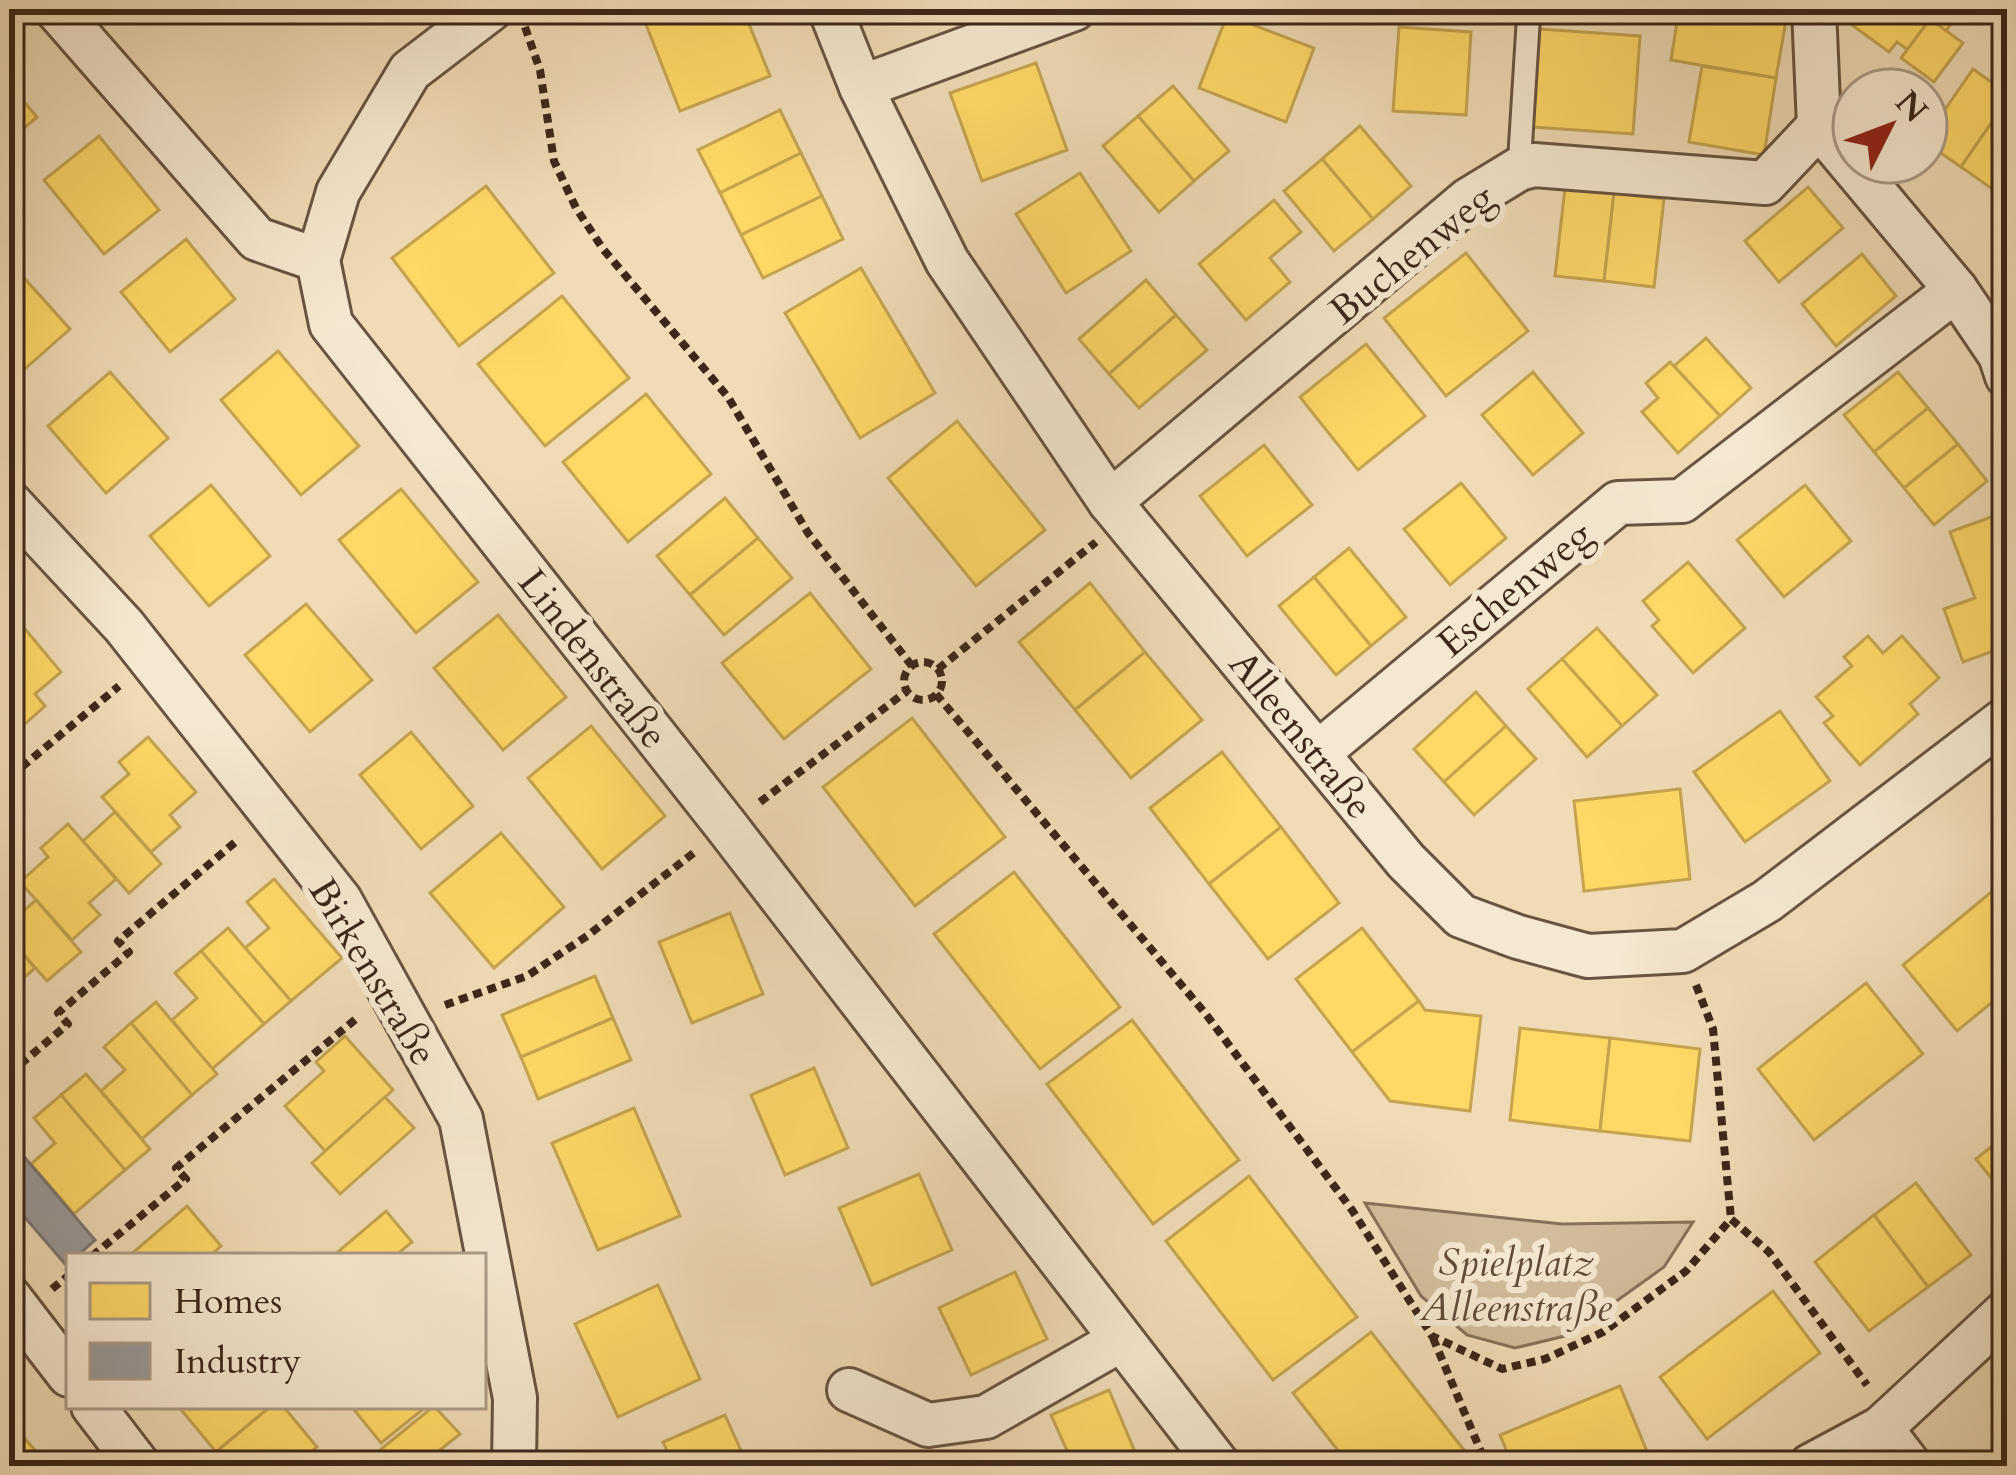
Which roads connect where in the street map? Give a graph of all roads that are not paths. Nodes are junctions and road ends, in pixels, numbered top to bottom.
1 (56, 9) edge
2 (491, 9) edge
3 (830, 9) edge
4 (1074, 9) edge
5 (1529, 9) edge
6 (1814, 9) edge
7 (861, 87) junction
8 (1819, 126) junction
9 (1519, 170) junction
10 (318, 260) junction
11 (1955, 290) junction
12 (2007, 376) edge
13 (9, 502) edge
14 (1117, 510) junction
15 (2007, 718) edge
16 (1318, 753) junction
17 (9, 1297) edge
18 (2007, 1311) edge
19 (1119, 1341) junction
20 (66, 1371) edge
21 (849, 1390) dead end
22 (95, 1409) edge
23 (1881, 1428) junction
24 (139, 1466) edge
25 (514, 1466) edge
26 (1219, 1466) edge
27 (1810, 1466) edge
28 (1910, 1466) edge

1 - 10 street
2 - 10 street
3 - 7 street, Alleenstraße
4 - 7 street
5 - 9 lane
6 - 8 street
7 - 14 street, Alleenstraße
8 - 9 street, Buchenweg
8 - 11 street
9 - 14 street, Buchenweg
10 - 19 street, Lindenstraße
11 - 12 street
11 - 16 street, Eschenweg
13 - 25 street, Birkenstraße
14 - 16 street, Alleenstraße
15 - 16 street, Alleenstraße
17 - 20 street
18 - 23 street
19 - 21 street
19 - 26 street, Lindenstraße
22 - 24 street
23 - 27 street
23 - 28 street

